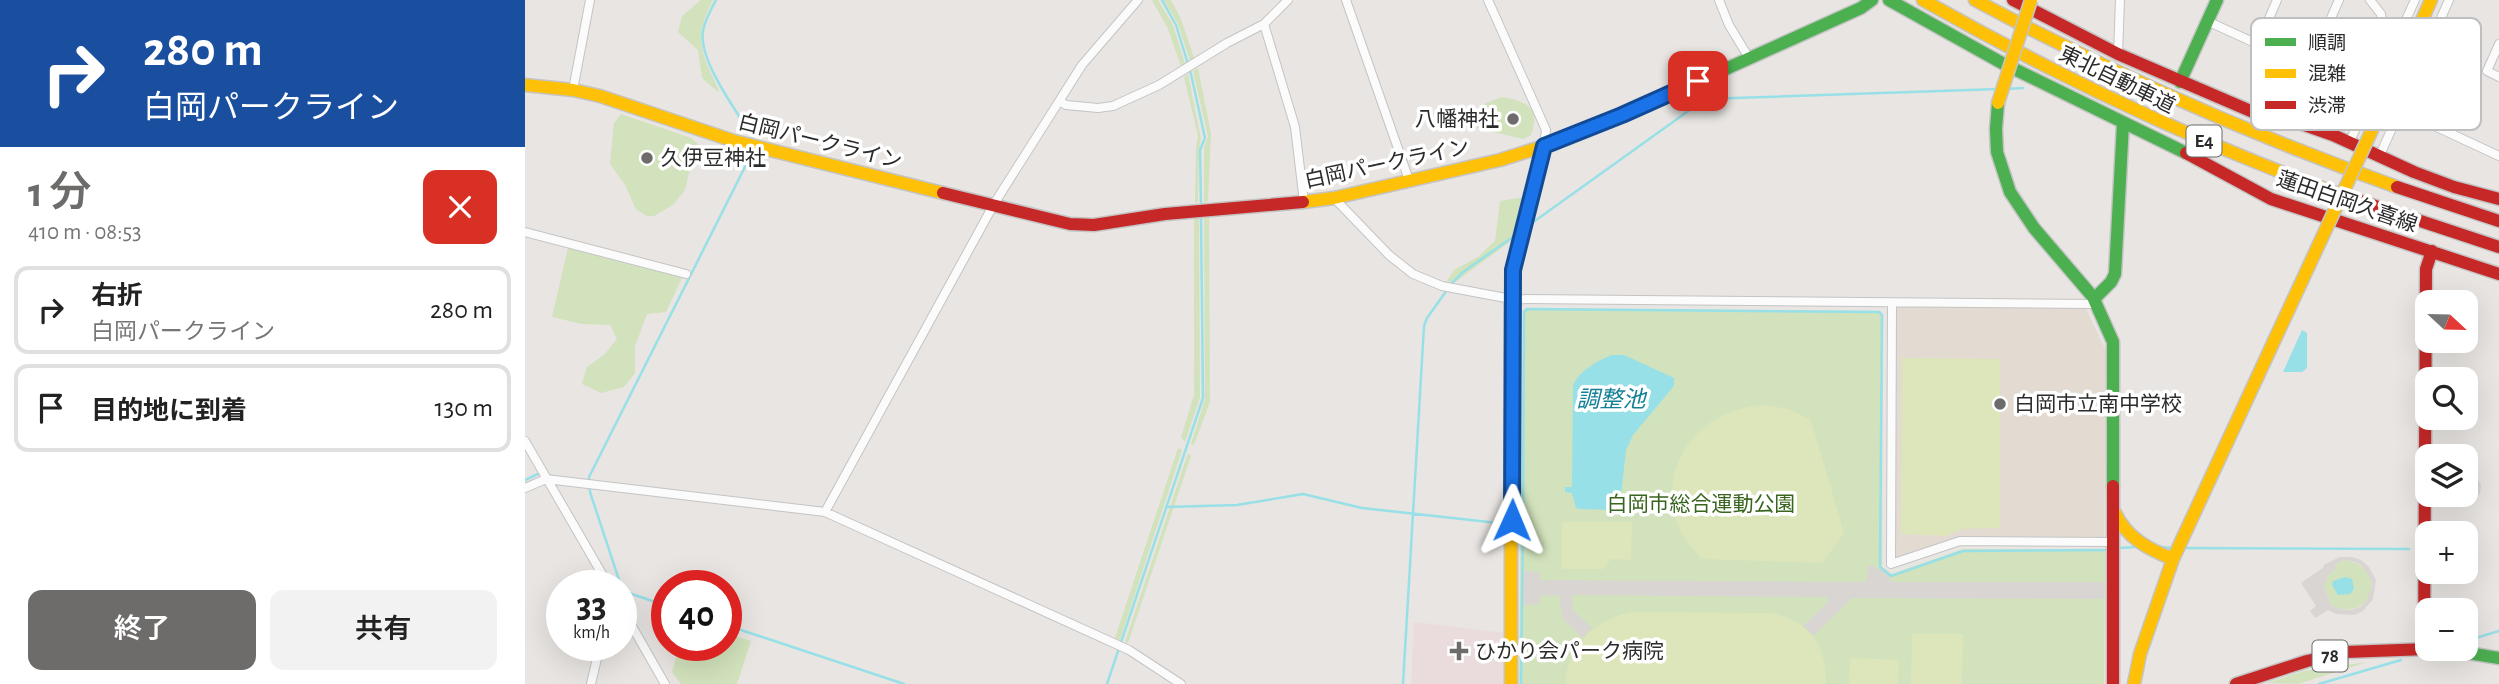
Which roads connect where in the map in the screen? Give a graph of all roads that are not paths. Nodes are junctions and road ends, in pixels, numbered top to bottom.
1 (590, 0) edge
2 (1138, 0) edge
3 (1288, 0) edge
4 (1346, 0) edge
5 (1487, 0) edge
6 (1719, 0) edge
7 (1872, 0) edge
8 (1889, 0) edge
9 (1923, 0) edge
10 (1975, 0) edge
11 (2013, 0) edge
12 (2031, 0) edge
13 (2120, 0) edge
14 (2217, 0) edge
15 (2277, 0) edge
16 (2339, 0) edge
17 (2370, 0) edge
18 (2415, 0) edge
19 (2431, 0) edge
20 (2449, 0) edge
21 (2269, 18) edge
22 (2331, 18) edge
23 (2382, 18) edge
24 (2406, 18) edge
25 (2423, 18) edge
26 (2441, 18) edge
27 (2207, 21) junction
28 (1264, 24) junction
29 (2251, 41) edge
30 (2499, 44) edge
31 (2118, 54) junction
32 (1749, 58) junction
33 (2499, 77) edge
34 (2180, 82) junction
35 (525, 85) edge
36 (573, 90) junction
37 (1061, 102) junction
38 (2251, 111) edge
39 (2123, 123) junction
40 (2318, 130) edge
41 (2355, 130) edge
42 (2372, 130) edge
43 (2391, 130) edge
44 (2443, 130) edge
45 (2350, 141) junction
46 (1544, 146) junction
47 (2380, 155) junction
48 (2499, 156) edge
49 (1409, 180) junction
50 (1334, 198) junction
51 (2499, 198) edge
52 (1304, 202) junction
53 (994, 204) junction
54 (2499, 220) edge
55 (525, 232) edge
56 (2499, 247) edge
57 (2432, 251) junction
58 (686, 274) dead end
59 (2499, 274) edge
60 (1511, 299) junction
61 (2096, 302) junction
62 (1892, 303) junction
63 (525, 441) edge
64 (546, 479) junction
65 (525, 488) edge
66 (2114, 511) junction
67 (825, 512) junction
68 (2114, 542) junction
69 (2173, 559) junction
70 (600, 570) edge
71 (2425, 598) edge
72 (637, 635) edge
73 (2415, 649) edge
74 (2478, 655) edge
75 (2499, 659) edge
76 (596, 661) edge
77 (591, 684) edge
78 (665, 684) edge
79 (1181, 684) edge
80 (1511, 684) edge
81 (2113, 684) edge
82 (2134, 684) edge
83 (2236, 684) edge

1 - 36 street
2 - 37 street
3 - 28 street
4 - 49 street
5 - 46 street
6 - 32 street
7 - 32 main road, 白岡パークライン
8 - 39 main road, 蓮田白岡久喜線
9 - 56 main road, 東北自動車道 / E4
10 - 54 main road, 東北自動車道 / E4
11 - 31 main road
12 - 61 main road, bridge
13 - 31 street
14 - 27 main road
15 - 21 street
16 - 22 street
17 - 23 street
18 - 24 street
19 - 25 main road, bridge
20 - 26 street
27 - 29 street
27 - 34 main road
28 - 37 street
28 - 52 street
30 - 33 street
31 - 34 main road
32 - 46 main road, 白岡パークライン
34 - 38 main road
35 - 36 main road, 白岡パークライン
36 - 53 main road, 白岡パークライン
37 - 53 street
39 - 57 main road, 蓮田白岡久喜線
39 - 61 main road
40 - 45 main road
41 - 45 street
42 - 69 main road, bridge
43 - 47 street
44 - 48 street
45 - 47 main road
46 - 49 main road, 白岡パークライン
46 - 60 street
47 - 51 main road
49 - 50 main road, 白岡パークライン
50 - 52 main road, 白岡パークライン
50 - 60 street
52 - 53 main road, 白岡パークライン
53 - 67 street
55 - 58 street
57 - 59 main road, 蓮田白岡久喜線
57 - 71 main road
60 - 62 street
60 - 80 main road
61 - 62 street
61 - 66 main road
62 - 68 street
63 - 64 street
64 - 65 street
64 - 67 street
64 - 70 street
66 - 68 main road
66 - 69 main road
67 - 79 street
68 - 81 main road
69 - 82 main road
72 - 78 street
73 - 83 main road, 78
74 - 75 main road
76 - 77 street

